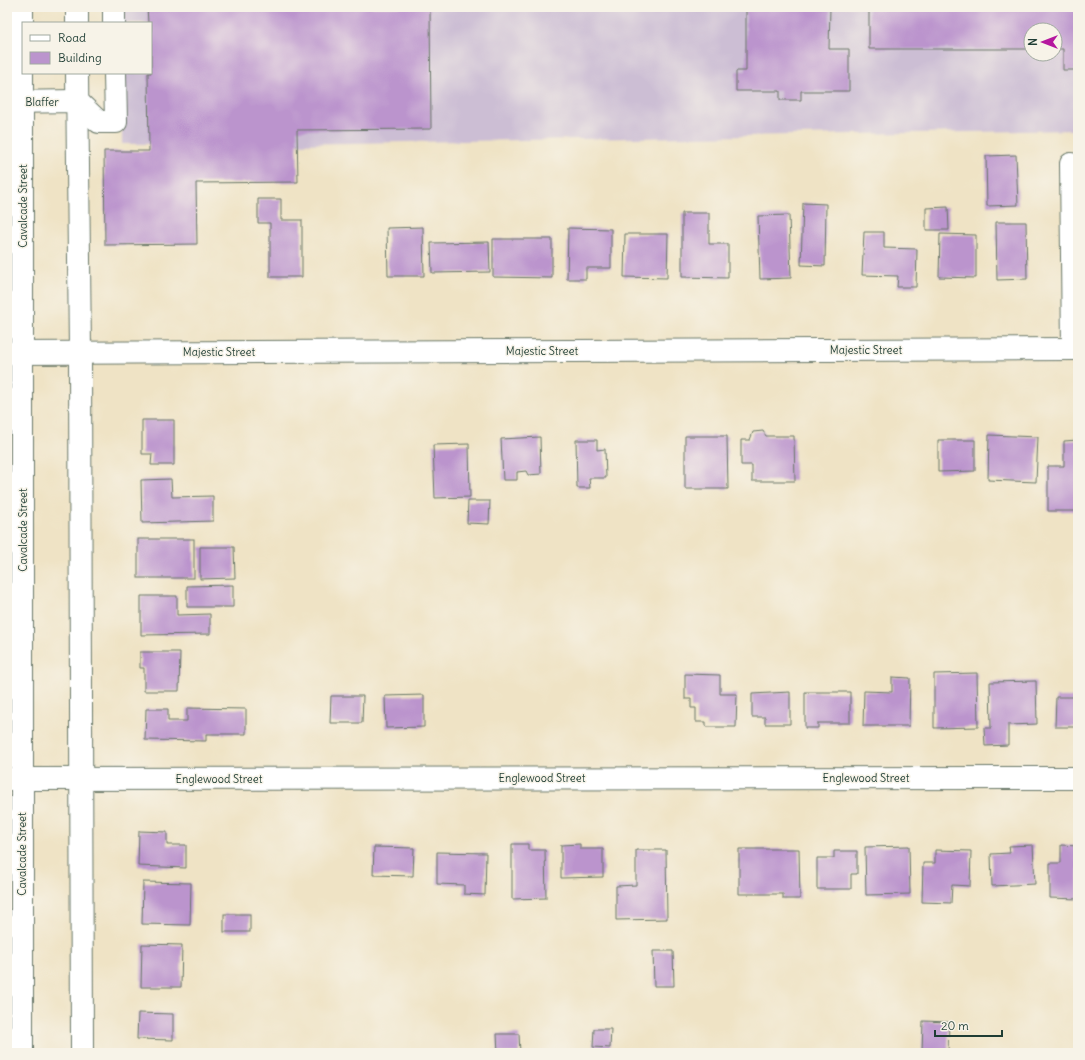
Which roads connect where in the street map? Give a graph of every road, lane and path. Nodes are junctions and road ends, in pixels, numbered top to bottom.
1 (22, 7) edge
2 (77, 7) edge
3 (114, 7) edge
4 (77, 22) edge
5 (114, 22) edge
6 (77, 74) edge
7 (115, 74) edge
8 (15, 102) edge
9 (77, 102) junction
10 (1071, 164) dead end
11 (1076, 349) edge
12 (80, 352) junction
13 (15, 353) edge
14 (1078, 778) edge
15 (15, 779) edge
16 (82, 779) junction
17 (22, 1053) edge
18 (82, 1053) edge

1 - 8 street, Cavalcade Street
2 - 4 street
3 - 5 street
6 - 9 street
7 - 9 street
8 - 9 street, Blaffer
8 - 13 street, Cavalcade Street
9 - 12 street
10 - 11 street
11 - 12 street, Majestic Street
12 - 13 street, Majestic Street
12 - 16 street
13 - 15 street, Cavalcade Street
14 - 16 street, Englewood Street
15 - 16 street, Englewood Street
15 - 17 street, Cavalcade Street
16 - 18 street

